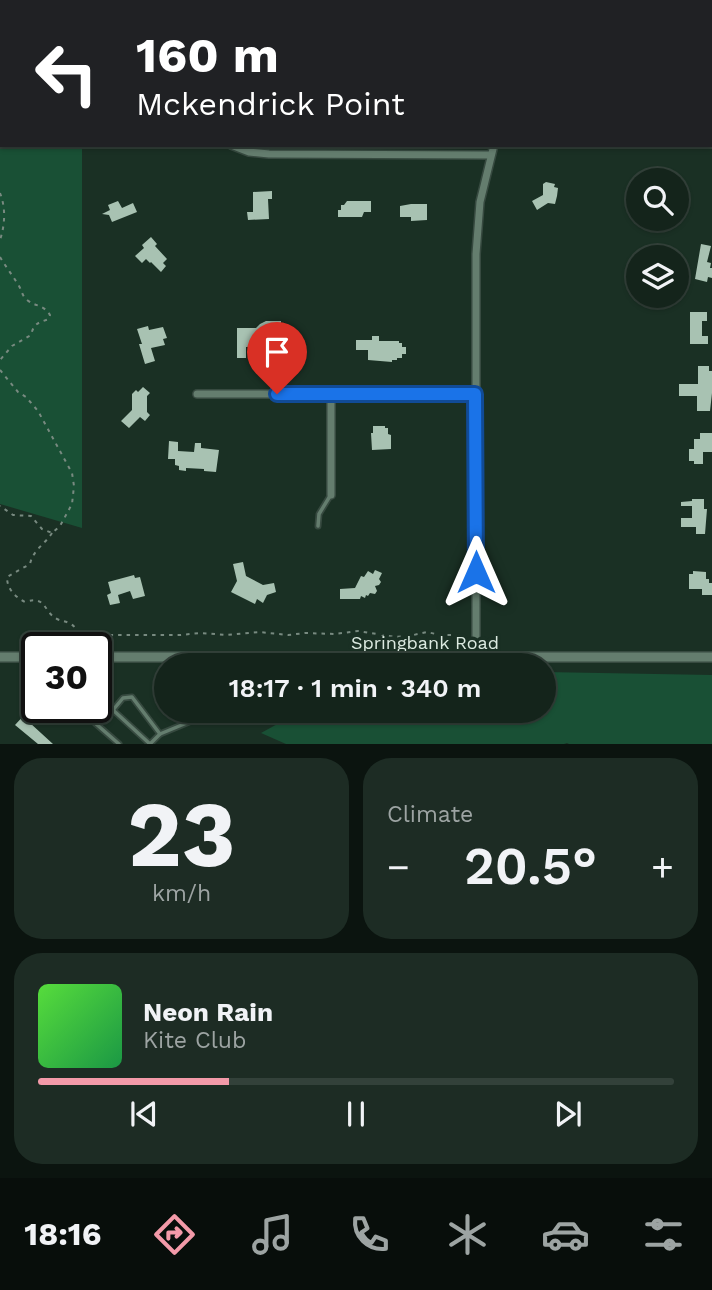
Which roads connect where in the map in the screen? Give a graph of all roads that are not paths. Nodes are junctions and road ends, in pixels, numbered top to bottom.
1 (237, 147) edge
2 (493, 147) edge
3 (491, 155) junction
4 (197, 394) dead end
5 (331, 394) junction
6 (475, 394) junction
7 (331, 495) joint
8 (318, 526) dead end
9 (476, 653) edge
10 (556, 654) edge
11 (154, 656) edge
12 (0, 657) edge
13 (21, 657) edge
14 (112, 657) edge
15 (712, 657) edge
16 (113, 710) junction
17 (187, 723) edge
18 (160, 734) junction
19 (116, 743) edge
20 (150, 744) edge

1 - 3 street
2 - 3 street
3 - 6 street
4 - 5 street
5 - 6 street
5 - 7 street
6 - 9 street
7 - 8 lane
10 - 15 street, Springbank Road
11 - 14 street, Springbank Road
12 - 13 street
16 - 18 lane
16 - 19 lane
16 - 20 lane
17 - 18 lane
18 - 20 lane

